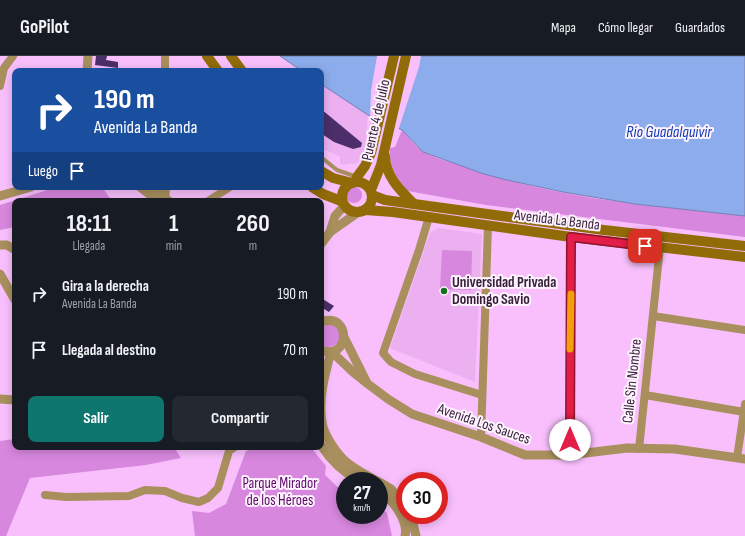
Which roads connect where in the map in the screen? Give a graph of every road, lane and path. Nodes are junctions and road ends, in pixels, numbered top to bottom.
1 (14, 56) edge
2 (88, 56) edge
3 (165, 56) edge
4 (207, 56) edge
5 (231, 56) edge
6 (394, 56) edge
7 (406, 56) edge
8 (87, 68) edge
9 (165, 68) edge
10 (216, 68) edge
11 (240, 68) edge
12 (0, 86) edge
13 (385, 147) junction
14 (324, 159) edge
15 (324, 172) edge
16 (355, 180) junction
17 (21, 190) edge
18 (146, 190) edge
19 (153, 190) edge
20 (225, 190) edge
21 (317, 190) edge
22 (371, 193) junction
23 (0, 196) edge
24 (161, 198) edge
25 (163, 198) edge
26 (213, 198) edge
27 (342, 203) junction
28 (414, 204) junction
29 (361, 211) junction
30 (429, 217) junction
31 (488, 226) junction
32 (330, 232) junction
33 (571, 237) junction
34 (324, 240) edge
35 (0, 245) edge
36 (745, 246) edge
37 (660, 247) junction
38 (12, 248) edge
39 (745, 257) edge
40 (0, 274) edge
41 (12, 295) edge
42 (653, 316) junction
43 (324, 320) edge
44 (745, 330) edge
45 (344, 337) junction
46 (324, 351) edge
47 (331, 352) junction
48 (324, 382) edge
49 (368, 384) junction
50 (482, 395) junction
51 (645, 395) junction
52 (0, 399) edge
53 (12, 400) edge
54 (744, 408) edge
55 (324, 428) edge
56 (481, 437) junction
57 (324, 449) edge
58 (639, 449) junction
59 (230, 450) edge
60 (569, 455) junction
61 (741, 458) edge
62 (344, 472) edge
63 (363, 472) edge
64 (388, 487) edge
65 (396, 494) edge
66 (46, 495) dead end
67 (388, 498) edge
68 (413, 524) edge
69 (405, 536) edge
70 (416, 536) edge

1 - 12 street
2 - 8 street
3 - 9 street
4 - 10 main road
5 - 11 main road
6 - 16 main road, Puente 4 de Julio
7 - 13 main road, Puente 4 de Julio
13 - 22 main road, Puente 4 de Julio
13 - 28 main road
14 - 16 lane
15 - 16 main road
16 - 22 main road
16 - 27 main road
17 - 23 street
18 - 24 street
19 - 25 street
20 - 26 street
21 - 27 main road
22 - 28 main road, Avenida La Banda
22 - 29 main road
27 - 29 main road
27 - 32 street
28 - 36 main road, Avenida La Banda
29 - 30 main road, Avenida La Banda
29 - 32 street
30 - 31 main road, Avenida La Banda
30 - 50 street
31 - 33 main road, Avenida La Banda
31 - 50 street
32 - 34 street
33 - 37 main road, Avenida La Banda
33 - 60 street
35 - 38 street
37 - 39 main road, Avenida La Banda
37 - 42 street, Calle Sin Nombre
40 - 41 street
42 - 44 street
42 - 51 street, Calle Sin Nombre
43 - 45 street, Avenida Los Sauces
45 - 47 street
45 - 49 street, Avenida Los Sauces
46 - 47 street
47 - 48 street
47 - 49 street, Avenida Los Sauces
49 - 56 street, Avenida Los Sauces
50 - 56 street
51 - 54 street
51 - 58 street, Calle Sin Nombre
52 - 53 street
54 - 61 street
55 - 63 street
56 - 60 street, Avenida Los Sauces
57 - 62 street
58 - 60 street, Avenida Los Sauces
58 - 61 street, Avenida Los Sauces
59 - 66 street
64 - 65 street
67 - 69 street
68 - 70 street

